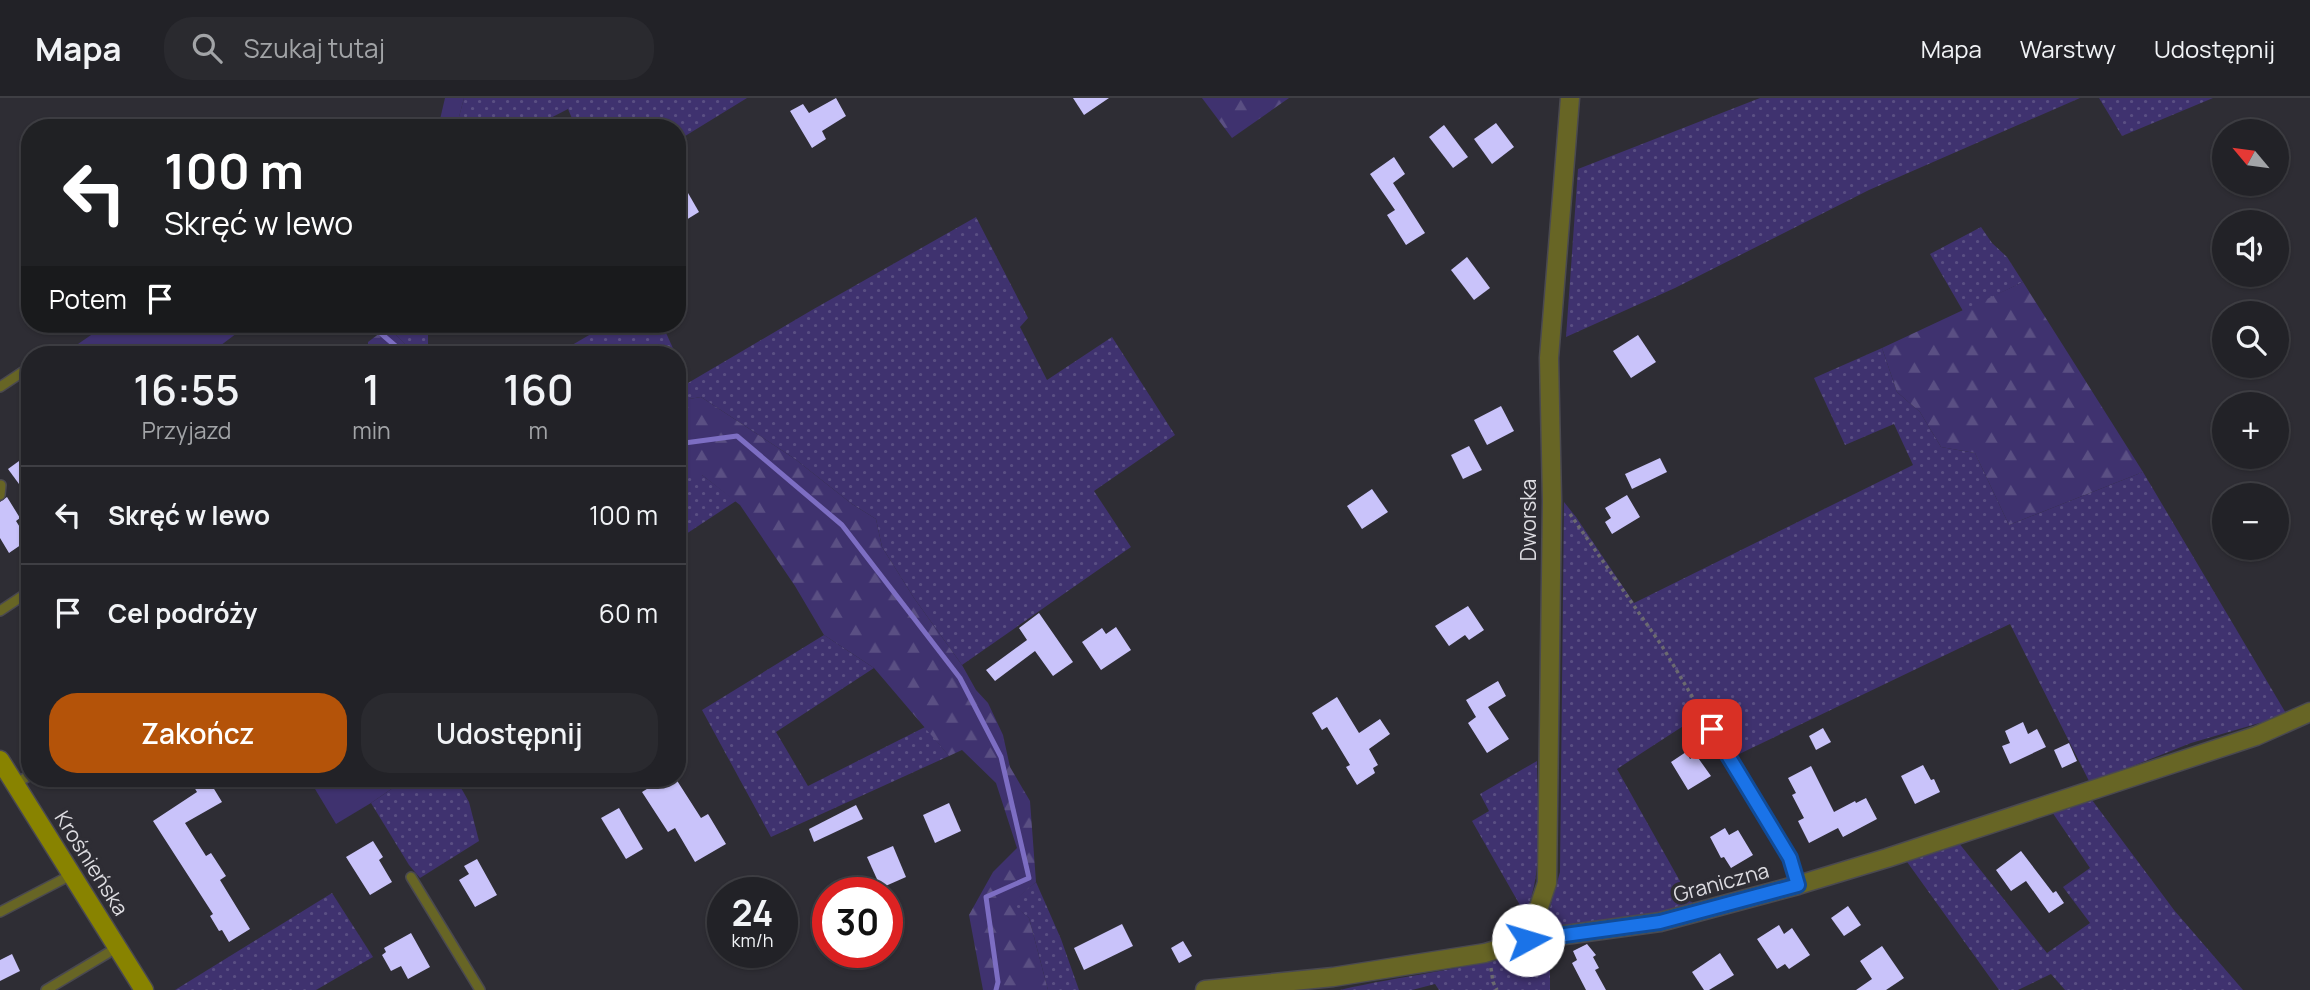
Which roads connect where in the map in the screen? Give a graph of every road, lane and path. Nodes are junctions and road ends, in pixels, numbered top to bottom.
1 (1570, 98) edge
2 (21, 373) edge
3 (0, 387) edge
4 (1552, 501) junction
5 (21, 597) edge
6 (0, 611) edge
7 (2310, 712) edge
8 (1712, 729) joint
9 (0, 760) edge
10 (21, 778) edge
11 (26, 787) edge
12 (73, 874) junction
13 (411, 877) dead end
14 (1798, 885) junction
15 (0, 912) edge
16 (1528, 940) junction
17 (118, 947) junction
18 (46, 990) edge
19 (144, 990) edge
20 (480, 990) edge
21 (1205, 990) edge

1 - 4 street, Dworska
2 - 3 lane
4 - 8 path
4 - 16 street, Dworska
5 - 6 lane
7 - 14 street, Graniczna
8 - 14 lane
9 - 10 main road, Krośnieńska
11 - 12 main road, Krośnieńska
12 - 15 lane
12 - 17 main road, Krośnieńska
13 - 20 lane
14 - 16 street, Graniczna
16 - 21 street, Graniczna
17 - 18 lane
17 - 19 main road, Krośnieńska

